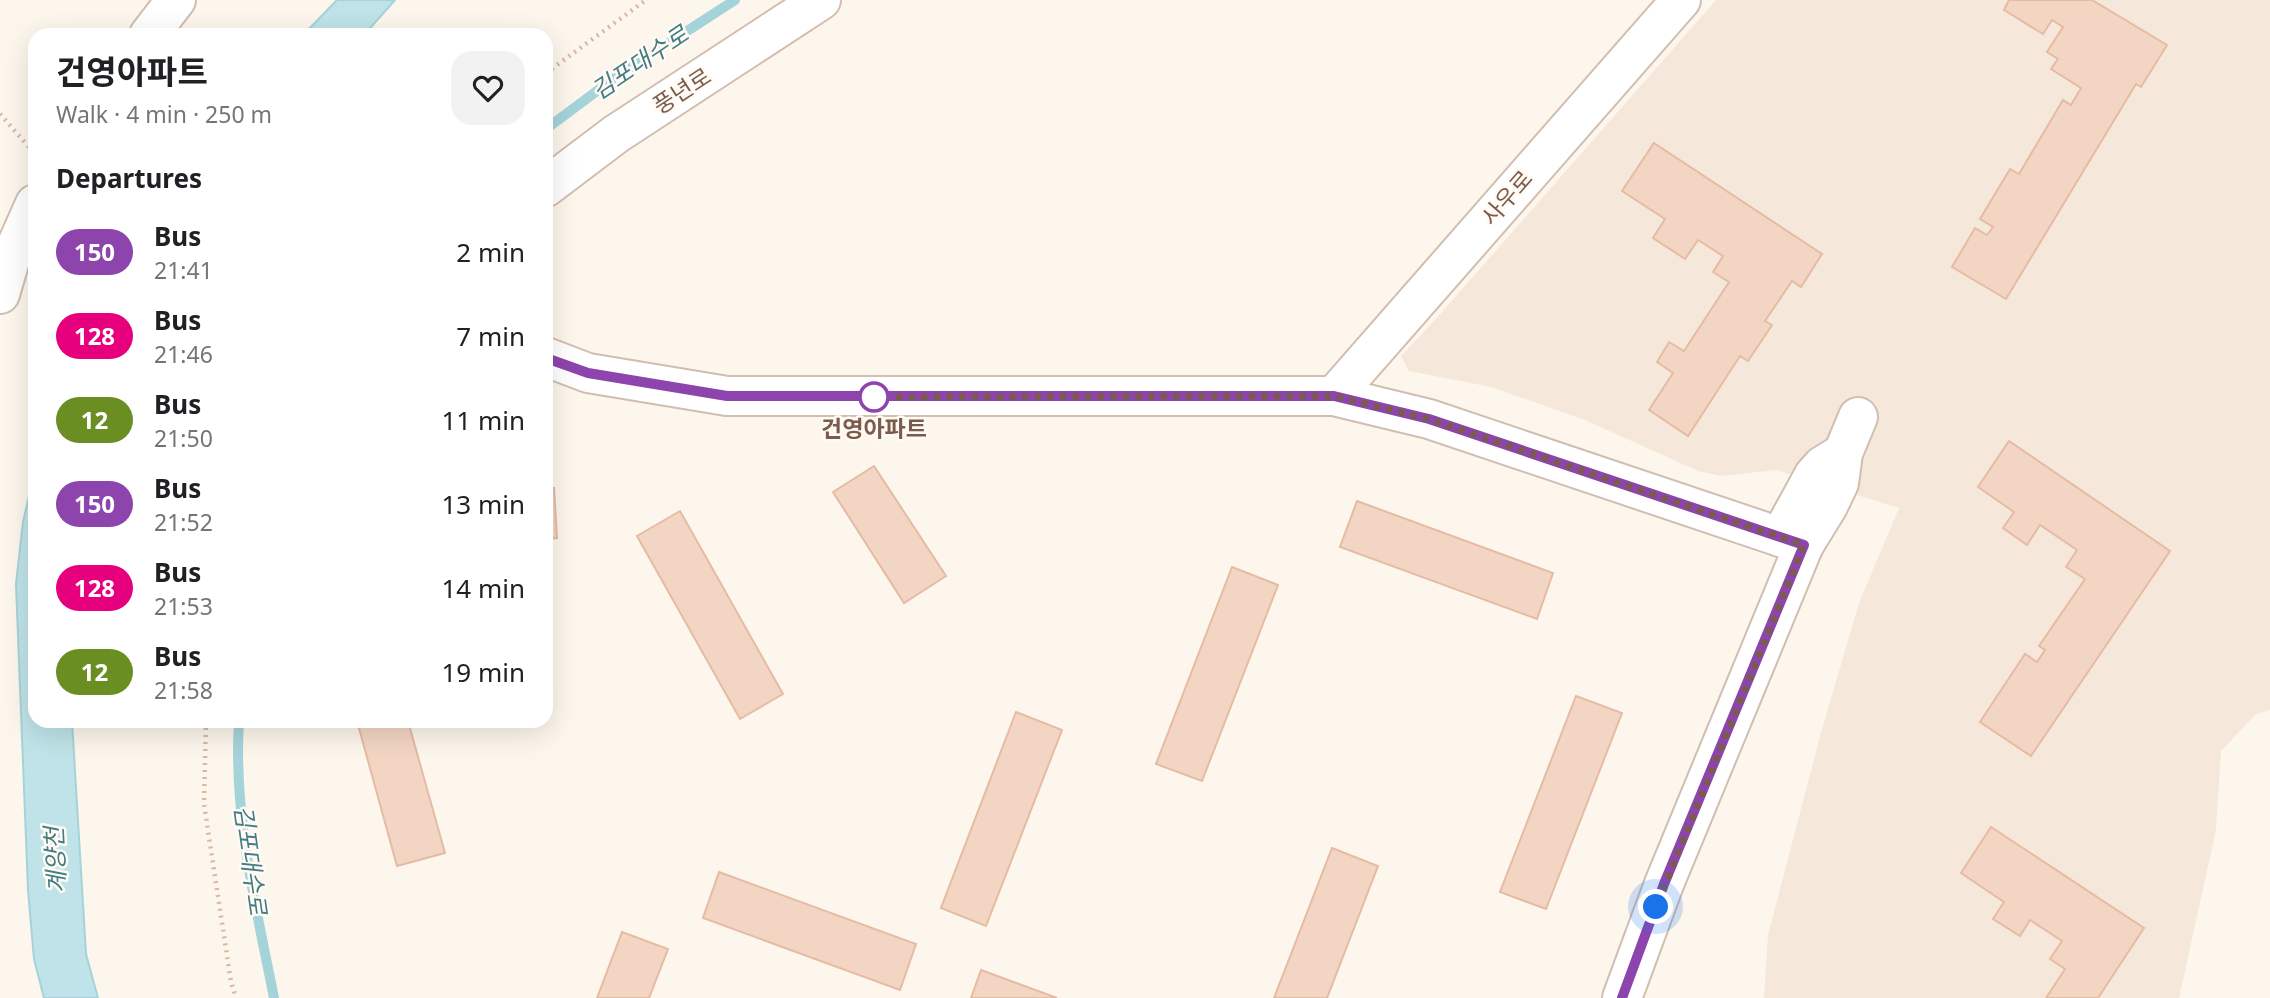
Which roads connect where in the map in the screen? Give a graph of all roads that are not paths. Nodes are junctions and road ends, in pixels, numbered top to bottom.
1 (176, 0) edge
2 (821, 0) edge
3 (1681, 0) edge
4 (154, 28) edge
5 (553, 182) edge
6 (28, 220) edge
7 (0, 294) edge
8 (553, 360) edge
9 (1334, 396) junction
10 (1858, 417) dead end
11 (1792, 541) junction
12 (1622, 998) edge

1 - 4 street
2 - 5 street, 풍년로
3 - 9 street, 사우로
6 - 7 street
8 - 9 street
9 - 11 street
10 - 11 street
11 - 12 street

